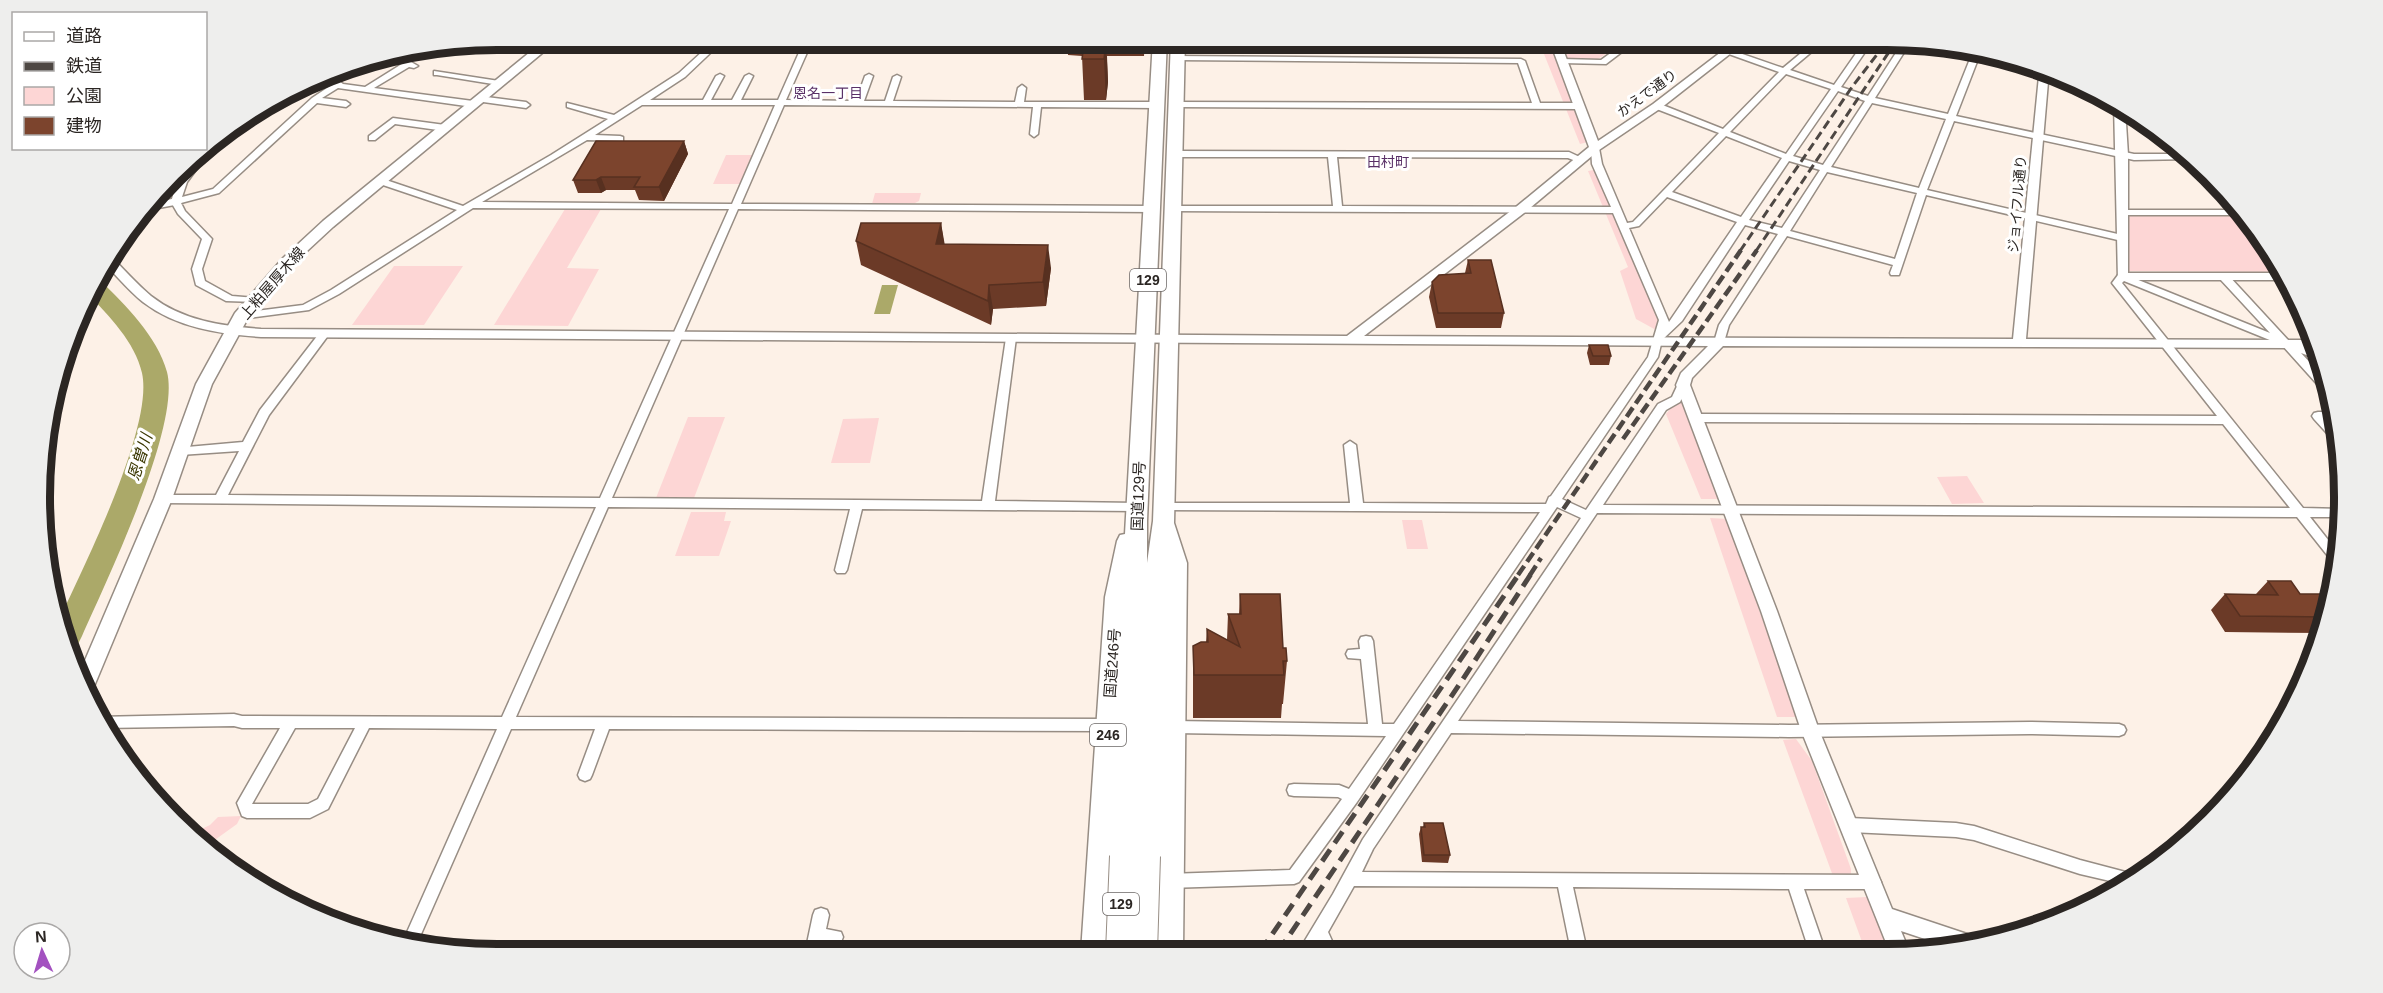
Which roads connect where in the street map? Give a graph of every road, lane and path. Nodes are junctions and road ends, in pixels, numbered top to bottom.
1 (539, 50) edge
2 (709, 50) edge
3 (804, 50) edge
4 (1160, 50) edge
5 (1177, 50) edge
6 (1558, 50) edge
7 (1620, 50) edge
8 (1722, 50) edge
9 (1730, 50) edge
10 (1810, 50) edge
11 (1863, 50) edge
12 (1902, 50) edge
13 (1728, 52) junction
14 (1177, 58) junction
15 (1974, 58) edge
16 (1562, 61) junction
17 (408, 64) dead end
18 (1784, 72) junction
19 (437, 73) dead end
20 (720, 76) dead end
21 (749, 76) dead end
22 (869, 76) dead end
23 (897, 77) dead end
24 (2043, 78) edge
25 (333, 81) edge
26 (498, 83) junction
27 (337, 85) junction
28 (1022, 88) dead end
29 (365, 90) junction
30 (1836, 90) junction
31 (315, 100) junction
32 (1871, 100) junction
33 (476, 102) junction
34 (640, 102) junction
35 (705, 103) junction
36 (735, 103) junction
37 (781, 103) junction
38 (346, 104) dead end
39 (859, 104) junction
40 (888, 104) junction
41 (1019, 104) junction
42 (521, 105) dead end
43 (570, 105) dead end
44 (1037, 105) junction
45 (1157, 105) junction
46 (1176, 105) junction
47 (1537, 106) junction
48 (1580, 106) junction
49 (1657, 106) junction
50 (2120, 115) edge
51 (1951, 117) junction
52 (615, 118) junction
53 (445, 128) junction
54 (1725, 132) junction
55 (1034, 134) dead end
56 (2039, 136) junction
57 (585, 137) junction
58 (372, 138) dead end
59 (620, 139) edge
60 (1595, 148) junction
61 (1174, 154) junction
62 (1332, 154) junction
63 (2122, 155) junction
64 (2177, 157) edge
65 (1788, 158) junction
66 (1581, 160) junction
67 (193, 168) edge
68 (1826, 169) junction
69 (380, 181) junction
70 (1922, 192) junction
71 (1665, 193) junction
72 (176, 202) junction
73 (157, 206) edge
74 (469, 207) junction
75 (736, 207) junction
76 (1172, 208) junction
77 (1152, 209) junction
78 (1338, 209) junction
79 (1520, 210) junction
80 (1618, 210) junction
81 (2122, 213) junction
82 (2232, 213) edge
83 (2030, 217) junction
84 (1743, 221) junction
85 (1624, 226) junction
86 (1785, 232) junction
87 (2122, 238) junction
88 (114, 266) edge
89 (2122, 277) junction
90 (2224, 277) junction
91 (2276, 277) edge
92 (252, 300) junction
93 (237, 323) junction
94 (325, 333) junction
95 (678, 336) junction
96 (1011, 338) junction
97 (1145, 339) junction
98 (1168, 339) junction
99 (1350, 340) junction
100 (1654, 342) junction
101 (1719, 342) junction
102 (2019, 344) junction
103 (2166, 344) junction
104 (2286, 344) junction
105 (2306, 344) edge
106 (2310, 353) edge
107 (2317, 377) edge
108 (1683, 385) junction
109 (2326, 416) edge
110 (1698, 418) junction
111 (2227, 420) junction
112 (2328, 428) edge
113 (246, 446) junction
114 (180, 451) junction
115 (1346, 451) dead end
116 (163, 499) junction
117 (220, 499) junction
118 (604, 501) junction
119 (1551, 504) junction
120 (857, 505) junction
121 (988, 505) junction
122 (1357, 507) junction
123 (1730, 508) junction
124 (1164, 513) junction
125 (1590, 513) junction
126 (2300, 513) junction
127 (2333, 513) edge
128 (1136, 514) junction
129 (2330, 551) edge
130 (841, 570) dead end
131 (1353, 654) dead end
132 (88, 677) edge
133 (110, 722) edge
134 (291, 722) junction
135 (365, 722) junction
136 (507, 723) junction
137 (604, 723) junction
138 (1109, 725) junction
139 (1174, 727) junction
140 (1449, 727) junction
141 (1376, 729) junction
142 (1398, 730) junction
143 (1810, 730) junction
144 (2119, 730) dead end
145 (585, 775) dead end
146 (1294, 790) dead end
147 (1352, 798) junction
148 (1850, 825) junction
149 (1135, 856) junction
150 (2121, 877) edge
151 (1352, 879) junction
152 (1564, 880) junction
153 (1172, 881) junction
154 (1794, 882) junction
155 (1873, 882) junction
156 (1099, 883) junction
157 (821, 915) dead end
158 (1886, 916) junction
159 (1320, 933) junction
160 (413, 936) edge
161 (835, 937) dead end
162 (1952, 939) edge
163 (814, 944) edge
164 (817, 944) edge
165 (1095, 944) edge
166 (1120, 944) edge
167 (1143, 944) edge
168 (1169, 944) edge
169 (1312, 944) edge
170 (1325, 944) edge
171 (1578, 944) edge
172 (1815, 944) edge
173 (1897, 944) edge

1 - 26 main road, 上粕屋厚木線
2 - 34 street
3 - 37 street
4 - 45 highway, 国道129号 / 129
5 - 14 highway, 国道129号 / 129
6 - 16 street
7 - 16 street
8 - 13 street
9 - 13 street, かえで通り
10 - 18 street
11 - 30 street
12 - 32 street
13 - 18 street
13 - 49 street, かえで通り
14 - 46 highway, 国道129号 / 129
14 - 47 street
15 - 51 street
16 - 48 street
17 - 29 street
18 - 30 street
18 - 54 street
19 - 26 street
20 - 35 street
21 - 36 street
22 - 39 street
23 - 40 street
24 - 56 street, ジョイフル通り
25 - 27 street
26 - 33 main road, 上粕屋厚木線
27 - 29 street
27 - 31 street
28 - 41 street
29 - 33 street
30 - 32 street
30 - 65 street
31 - 38 street
31 - 72 street
32 - 51 street
32 - 68 street
33 - 42 street
33 - 53 main road, 上粕屋厚木線
34 - 35 street
34 - 52 street
35 - 36 street
36 - 37 street
37 - 39 street
37 - 75 street
39 - 40 street
40 - 41 street
41 - 44 street
43 - 52 street
44 - 45 street
44 - 55 street
45 - 77 highway, 国道129号 / 129
46 - 47 street
46 - 61 highway, 国道129号 / 129
47 - 48 street
48 - 60 street
49 - 54 street
49 - 60 street, かえで通り
50 - 63 street
51 - 56 street
51 - 70 street
52 - 57 street
53 - 58 street
53 - 69 main road, 上粕屋厚木線
54 - 65 street
54 - 71 street
56 - 63 street
56 - 83 street, ジョイフル通り
57 - 59 street
57 - 74 street
60 - 66 street, かえで通り
60 - 80 street
61 - 62 street
61 - 76 highway, 国道129号 / 129
62 - 66 street
62 - 78 street
63 - 64 street
63 - 81 street
65 - 68 street
65 - 84 street
66 - 79 street, かえで通り
67 - 72 street
68 - 70 street
68 - 86 street
69 - 74 street
69 - 92 main road, 上粕屋厚木線
70 - 83 street
70 - 86 street
71 - 84 street
71 - 85 street
72 - 73 street
72 - 92 street
74 - 75 street
74 - 93 street
75 - 77 street
75 - 95 street
76 - 78 street
76 - 98 highway, 国道129号 / 129
77 - 97 highway, 国道129号 / 129
78 - 79 street
79 - 80 street
79 - 99 street, かえで通り
80 - 85 street
81 - 82 street
81 - 87 street
83 - 87 street
83 - 102 street, ジョイフル通り
84 - 86 street
84 - 100 street
85 - 100 street
86 - 101 street
87 - 89 street
88 - 93 street
89 - 90 street
89 - 103 street
89 - 104 street
90 - 91 street
90 - 104 street
92 - 93 main road, 上粕屋厚木線
93 - 94 street
93 - 114 main road, 上粕屋厚木線
94 - 95 street
94 - 113 street
95 - 96 street
95 - 118 street
96 - 97 street
96 - 121 street
97 - 98 street
97 - 128 highway, 国道129号 / 129
98 - 99 street
98 - 124 highway, 国道129号 / 129
99 - 100 street
100 - 101 street
100 - 119 street
101 - 102 street
101 - 108 street
102 - 103 street
103 - 104 street
103 - 111 street
104 - 105 street
104 - 106 street
104 - 107 street
108 - 110 street
108 - 125 street
109 - 112 street
110 - 111 street
110 - 123 street
111 - 126 street
113 - 114 street
113 - 117 street
114 - 116 main road, 上粕屋厚木線
115 - 122 street
116 - 117 street
116 - 132 main road, 上粕屋厚木線
117 - 118 street
118 - 120 street
118 - 136 street
119 - 122 street
119 - 125 street
119 - 142 street
120 - 121 street
120 - 130 street
121 - 128 street
122 - 124 street
123 - 125 street
123 - 126 street
123 - 143 street
124 - 139 highway
124 - 149 highway, 国道129号 / 129
125 - 140 street
126 - 127 street
126 - 129 street
128 - 138 highway, 国道246号 / 246
128 - 149 highway, 国道129号 / 129
131 - 141 street
133 - 134 street
134 - 135 street
134 - 135 street
135 - 136 street
136 - 137 street
136 - 160 street
137 - 138 street
137 - 145 street
138 - 156 highway, 国道246号 / 246
139 - 141 street
139 - 153 highway
140 - 143 street
140 - 151 street
141 - 142 street
142 - 147 street
143 - 144 street
143 - 148 street
146 - 147 street
147 - 153 street
148 - 150 street
148 - 155 street
149 - 166 highway, 国道129号 / 129, bridge
149 - 167 highway, 国道129号 / 129, bridge
151 - 152 street
151 - 159 street
152 - 154 street
152 - 171 street
153 - 156 street
153 - 168 highway
154 - 155 street
154 - 172 street
155 - 158 street
156 - 165 highway, 国道246号 / 246
157 - 163 street
158 - 162 street
158 - 173 street
159 - 169 street
159 - 170 street
161 - 164 street

